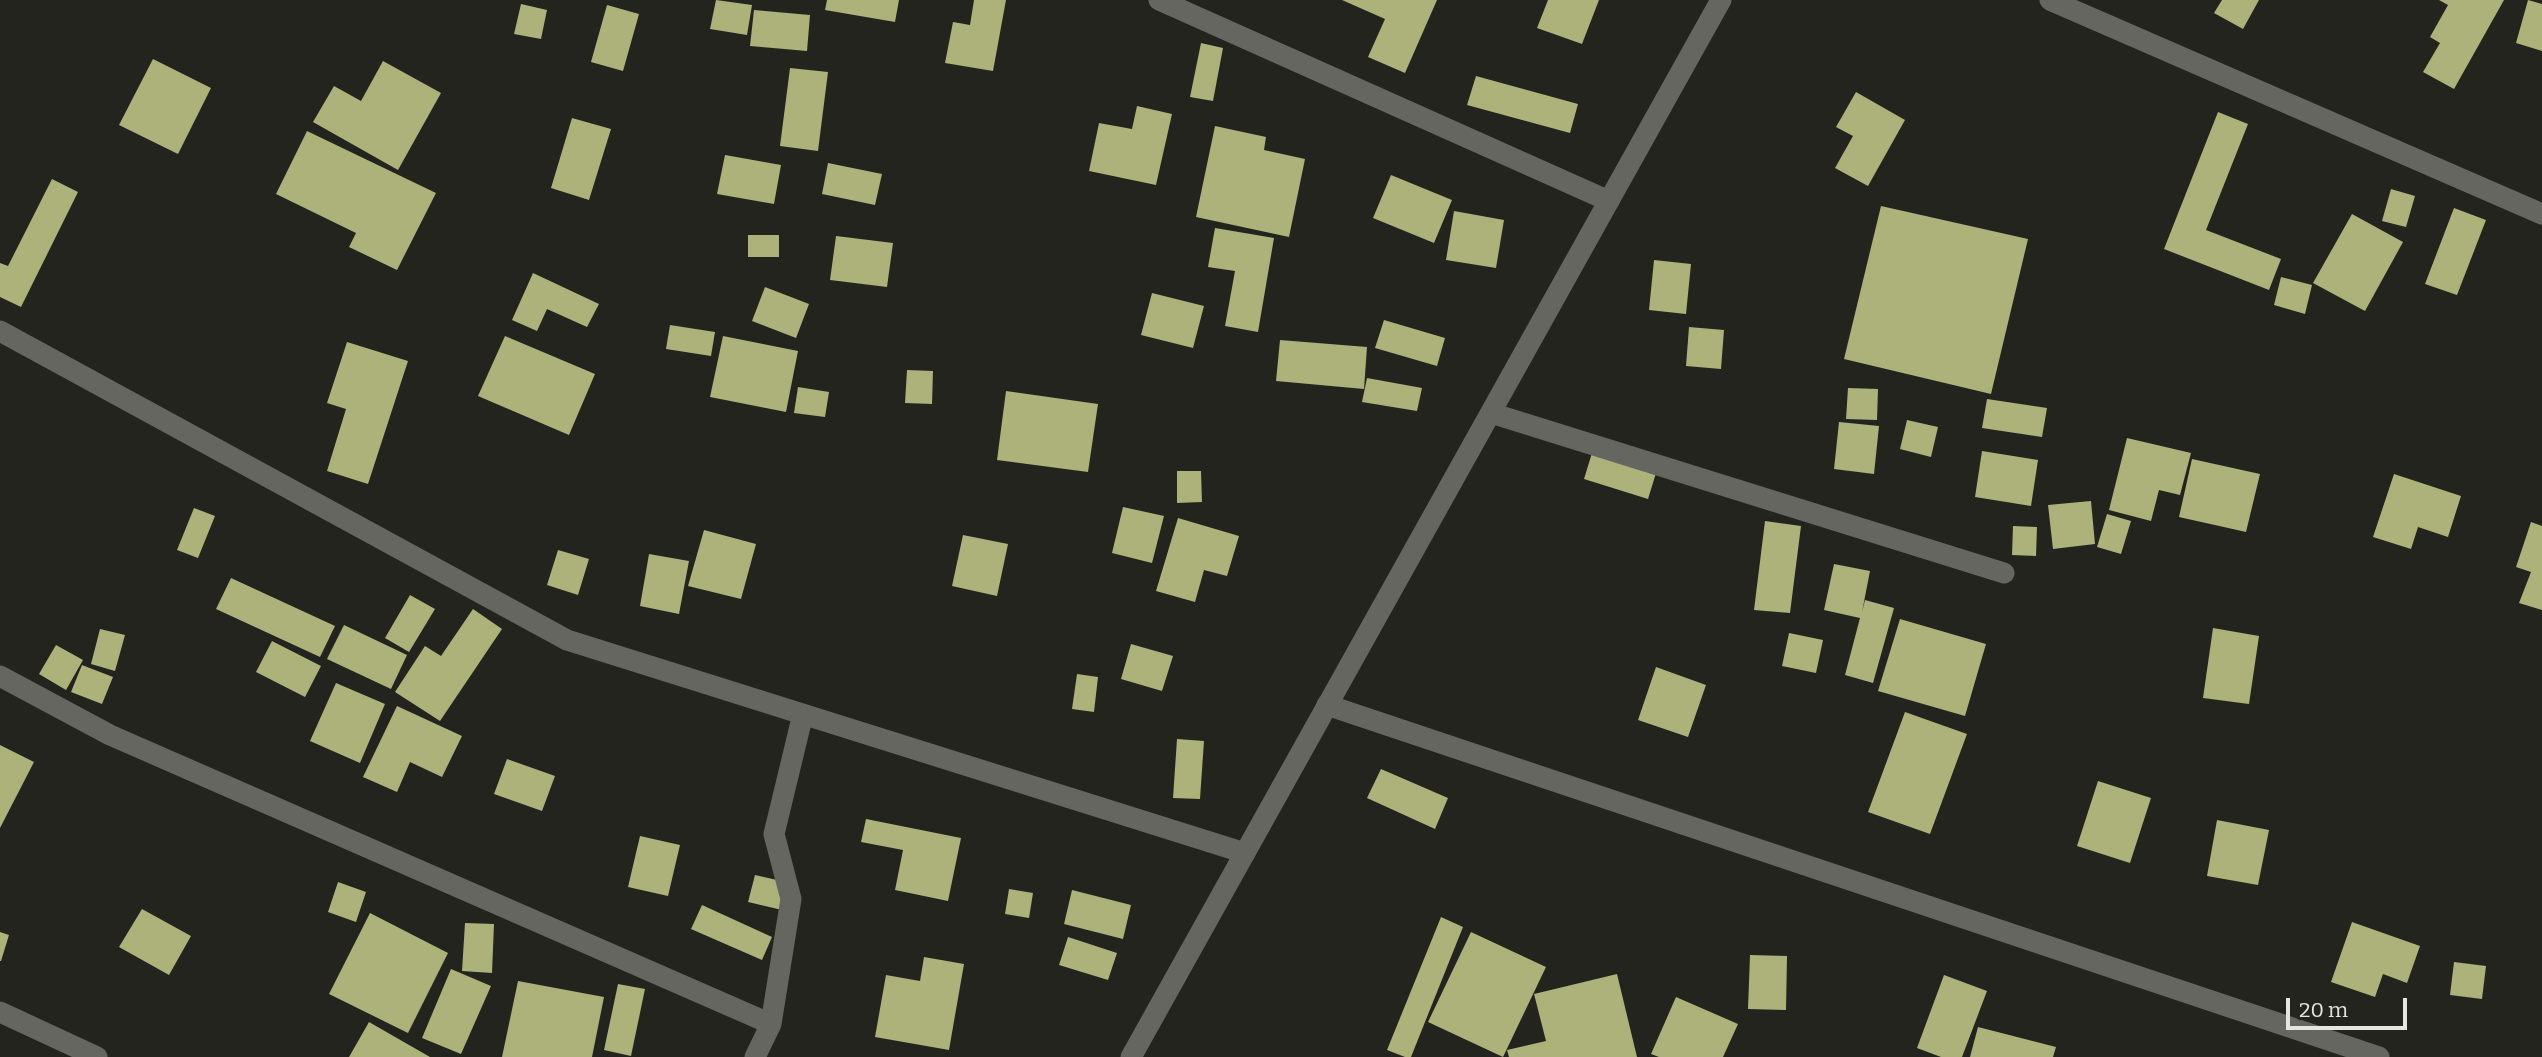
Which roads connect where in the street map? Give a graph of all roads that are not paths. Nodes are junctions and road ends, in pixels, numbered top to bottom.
1 (1158, 0) edge
2 (1721, 0) edge
3 (2050, 0) edge
4 (1609, 201) junction
5 (2542, 214) edge
6 (0, 331) edge
7 (1491, 413) junction
8 (2004, 573) dead end
9 (0, 676) edge
10 (1327, 705) junction
11 (803, 714) junction
12 (1245, 853) junction
13 (0, 1012) edge
14 (771, 1024) junction
15 (97, 1057) edge
16 (755, 1057) edge
17 (1131, 1057) edge
18 (2379, 1057) edge

1 - 4 street
2 - 4 street
3 - 5 street
4 - 7 street
6 - 11 street
7 - 8 street
7 - 10 street
9 - 14 street
10 - 12 street
10 - 18 street
11 - 12 street
11 - 14 street
12 - 17 street
13 - 15 street
14 - 16 street

